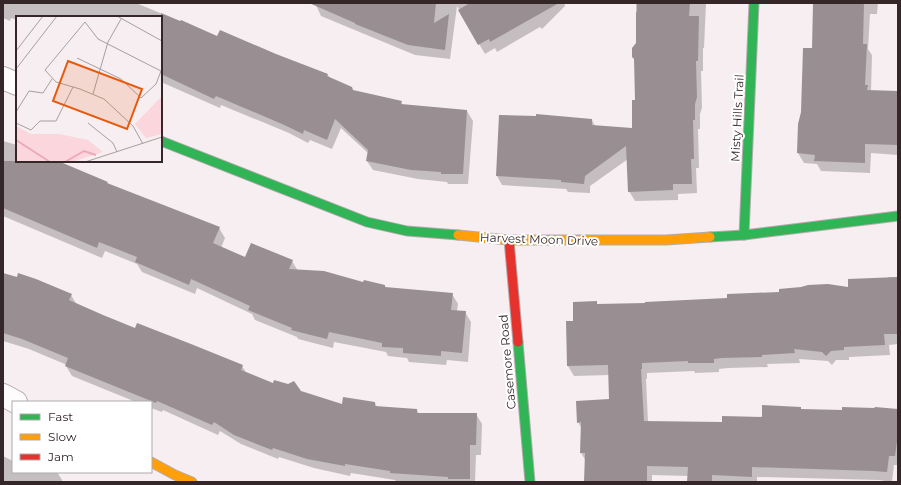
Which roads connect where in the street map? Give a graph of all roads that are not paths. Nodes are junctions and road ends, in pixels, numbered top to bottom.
1 (754, 3) edge
2 (3, 78) edge
3 (16, 84) edge
4 (162, 141) edge
5 (898, 216) edge
6 (744, 235) junction
7 (509, 240) junction
8 (3, 394) edge
9 (14, 401) edge
10 (152, 463) edge
11 (192, 482) edge
12 (530, 482) edge

1 - 6 street, Misty Hills Trail
2 - 3 street
4 - 7 street, Harvest Moon Drive
5 - 6 street, Harvest Moon Drive
6 - 7 street, Harvest Moon Drive
7 - 12 street, Casemore Road
8 - 9 street
10 - 11 street

